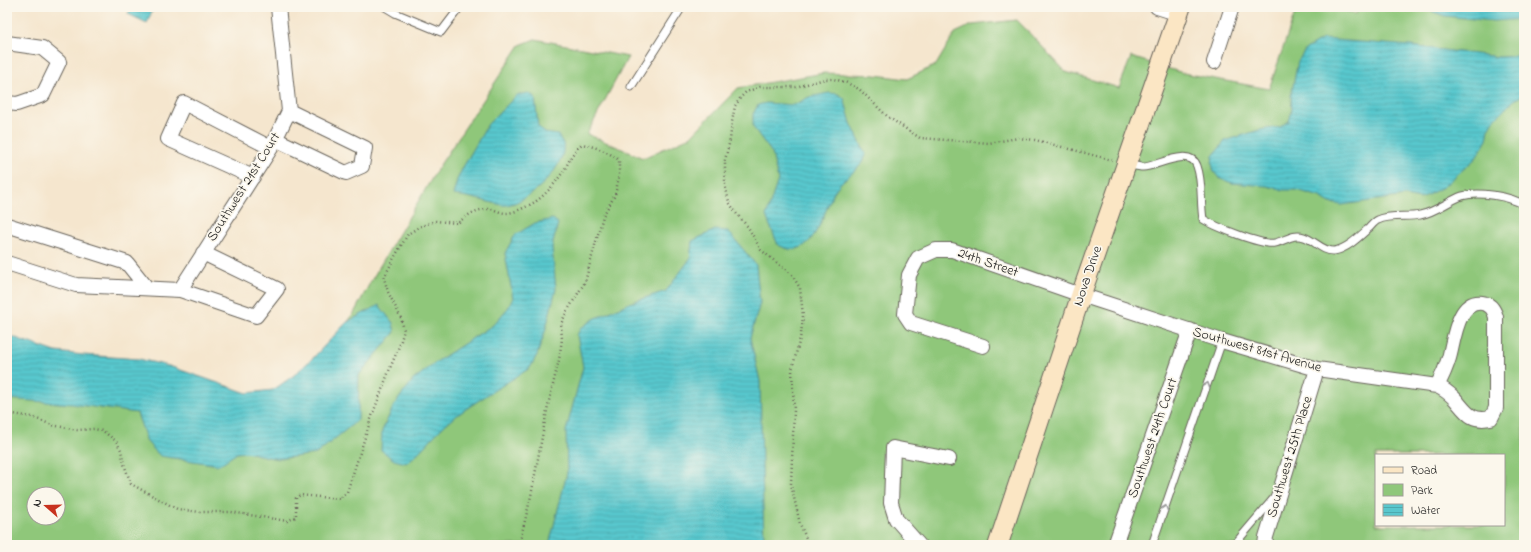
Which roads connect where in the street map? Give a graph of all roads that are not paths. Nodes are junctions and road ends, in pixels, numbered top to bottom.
1 (278, 7) edge
2 (386, 7) edge
3 (460, 7) edge
4 (682, 7) edge
5 (1157, 7) edge
6 (1232, 7) edge
7 (1180, 10) edge
8 (7, 43) edge
9 (1214, 62) dead end
10 (631, 87) dead end
11 (7, 103) edge
12 (289, 110) junction
13 (273, 144) junction
14 (1122, 163) junction
15 (253, 177) junction
16 (1524, 205) edge
17 (7, 225) edge
18 (203, 254) junction
19 (7, 263) edge
20 (147, 288) junction
21 (180, 290) junction
22 (1082, 295) junction
23 (1190, 330) junction
24 (1222, 341) junction
25 (983, 346) dead end
26 (1317, 369) junction
27 (1436, 386) junction
28 (949, 459) dead end
29 (1280, 491) junction
30 (918, 545) edge
31 (998, 545) edge
32 (1115, 545) edge
33 (1152, 545) edge
34 (1234, 545) edge
35 (1265, 545) edge

1 - 12 street
2 - 3 lane
4 - 10 lane
5 - 7 street
6 - 9 street
7 - 14 street, Nova Drive
8 - 11 street
12 - 13 street, Southwest 21st Court
12 - 13 street
13 - 15 street, Southwest 21st Court
13 - 15 street
14 - 16 lane
14 - 22 street, Nova Drive
15 - 18 street, Southwest 21st Court
17 - 20 street
18 - 21 street, Southwest 21st Court
18 - 21 street
19 - 20 street
20 - 21 street
22 - 23 street, Southwest 81st Avenue
22 - 25 street, 24th Street
22 - 31 street, Nova Drive
23 - 24 street, Southwest 81st Avenue
23 - 32 street, Southwest 24th Court
24 - 26 street, Southwest 81st Avenue
33 -> 24 lane
26 - 27 street, Southwest 81st Avenue
26 - 29 street, Southwest 25th Place
27 - 27 street, Southwest 81st Avenue
28 - 30 street
29 - 34 lane
29 - 35 street, Southwest 25th Place

